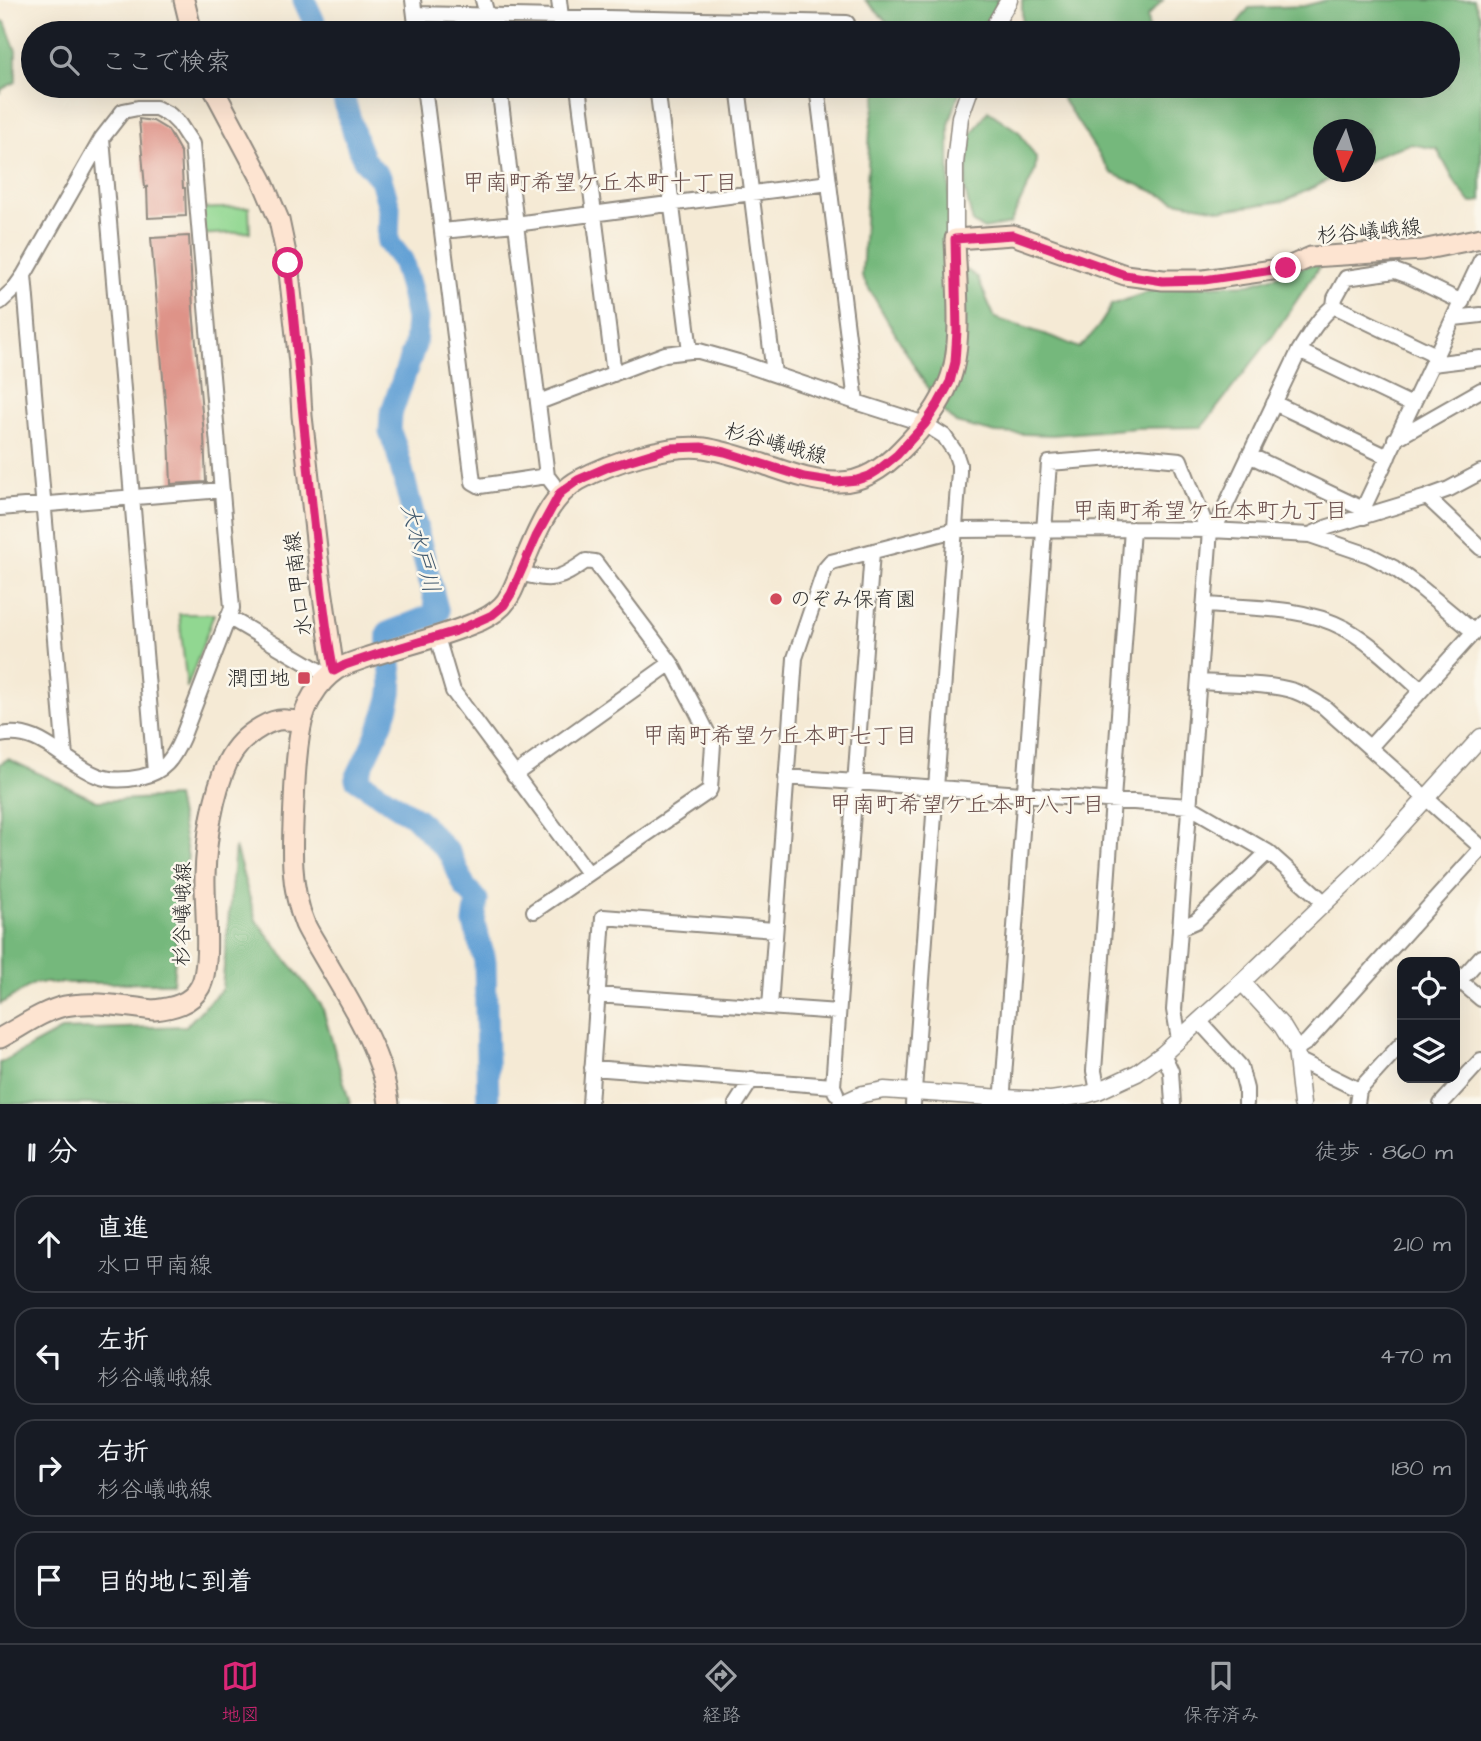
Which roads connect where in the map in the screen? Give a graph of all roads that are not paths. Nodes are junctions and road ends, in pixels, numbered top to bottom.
1 (184, 0) edge
2 (483, 0) edge
3 (559, 0) edge
4 (1009, 0) edge
5 (414, 7) edge
6 (488, 16) junction
7 (565, 17) junction
8 (189, 21) edge
9 (489, 21) edge
10 (567, 21) edge
11 (602, 21) edge
12 (997, 21) edge
13 (218, 98) edge
14 (425, 98) edge
15 (500, 98) edge
16 (579, 98) edge
17 (659, 98) edge
18 (740, 98) edge
19 (818, 98) edge
20 (967, 98) edge
21 (102, 138) junction
22 (829, 183) junction
23 (752, 194) junction
24 (673, 203) junction
25 (593, 214) junction
26 (515, 224) junction
27 (442, 231) junction
28 (1481, 238) edge
29 (955, 239) junction
30 (1481, 260) edge
31 (24, 275) junction
32 (1477, 277) edge
33 (0, 302) edge
34 (1462, 302) junction
35 (1334, 306) junction
36 (1481, 315) edge
37 (1454, 318) junction
38 (690, 351) junction
39 (1299, 351) junction
40 (1481, 358) edge
41 (1434, 359) junction
42 (614, 374) junction
43 (774, 374) junction
44 (1481, 390) edge
45 (539, 402) junction
46 (856, 402) junction
47 (1274, 403) junction
48 (1412, 405) junction
49 (925, 424) junction
50 (1395, 439) junction
51 (1249, 455) junction
52 (1388, 457) junction
53 (1481, 472) edge
54 (547, 476) junction
55 (222, 490) junction
56 (560, 493) junction
57 (133, 496) junction
58 (1427, 498) junction
59 (45, 504) junction
60 (0, 508) edge
61 (1363, 513) junction
62 (1044, 529) junction
63 (1132, 529) junction
64 (955, 530) junction
65 (1210, 530) junction
66 (1310, 535) junction
67 (1481, 548) edge
68 (872, 552) junction
69 (520, 573) junction
70 (1204, 605) junction
71 (228, 617) junction
72 (1477, 628) edge
73 (437, 637) junction
74 (671, 663) junction
75 (331, 674) junction
76 (1199, 682) junction
77 (1421, 690) junction
78 (302, 722) junction
79 (0, 735) edge
80 (1478, 745) edge
81 (1370, 747) junction
82 (65, 757) junction
83 (155, 772) junction
84 (514, 775) junction
85 (786, 777) junction
86 (856, 781) junction
87 (937, 787) junction
88 (1026, 794) junction
89 (1425, 798) junction
90 (1113, 800) junction
91 (1189, 806) junction
92 (1481, 848) edge
93 (1268, 852) junction
94 (588, 873) junction
95 (1324, 902) junction
96 (534, 911) dead end
97 (1180, 928) junction
98 (775, 930) junction
99 (1481, 957) edge
100 (1460, 981) edge
101 (1242, 982) junction
102 (1460, 986) edge
103 (597, 995) junction
104 (1481, 999) edge
105 (770, 1007) junction
106 (838, 1012) junction
107 (1199, 1021) junction
108 (0, 1038) edge
109 (1179, 1039) junction
110 (1397, 1049) edge
111 (1163, 1054) junction
112 (1297, 1055) junction
113 (1481, 1060) edge
114 (592, 1069) junction
115 (752, 1079) junction
116 (833, 1086) junction
117 (1090, 1097) edge
118 (1358, 1097) edge
119 (914, 1098) edge
120 (1003, 1101) edge
121 (389, 1104) edge
122 (590, 1104) edge
123 (736, 1104) edge
124 (841, 1104) edge
125 (1174, 1104) edge
126 (1246, 1104) edge
127 (1302, 1104) edge
128 (1441, 1104) edge

1 - 8 main road
2 - 6 street
3 - 7 street
4 - 12 street
5 - 6 street
6 - 7 street
6 - 9 street
7 - 10 street
7 - 11 street
13 - 75 main road, 水口甲南線
14 - 27 street
15 - 26 street
16 - 25 street
17 - 24 street
18 - 23 street
19 - 22 street
20 - 29 street
21 - 31 street
21 - 55 street
21 - 57 street
22 - 23 street
22 - 46 street
23 - 24 street
23 - 43 street
24 - 25 street
24 - 38 street
25 - 26 street
25 - 42 street
26 - 27 street
26 - 45 street
27 - 54 street
28 - 29 main road, 杉谷嶬峨線
29 - 49 main road, 杉谷嶬峨線
30 - 32 street
31 - 33 street
31 - 59 street
32 - 34 street
34 - 35 street
34 - 37 street
35 - 39 street
35 - 41 street
36 - 37 street
37 - 41 street
38 - 42 street
38 - 43 street
39 - 47 street
39 - 48 street
40 - 41 street
41 - 48 street
42 - 45 street
43 - 46 street
44 - 50 street
45 - 54 street
46 - 49 street
47 - 51 street
47 - 52 street
48 - 50 street
49 - 56 main road, 杉谷嶬峨線
49 - 64 street
50 - 52 street
51 - 61 street
51 - 65 street
52 - 61 street
53 - 58 street
54 - 56 street
55 - 57 street
55 - 71 street
56 - 69 main road
57 - 59 street
57 - 83 street
58 - 61 street
58 - 67 street
59 - 60 street
59 - 82 street
61 - 66 street
62 - 63 street
62 - 64 street
62 - 65 street
62 - 88 street
63 - 65 street
63 - 90 street
64 - 68 street
64 - 87 street
65 - 66 street
65 - 70 street
66 - 72 street
68 - 85 street
68 - 86 street
69 - 73 main road
69 - 74 street
70 - 76 street
70 - 77 street
71 - 75 street
71 - 83 street
72 - 77 street
73 - 75 main road
73 - 84 street
74 - 84 street
74 - 94 street
75 - 78 main road
76 - 81 street
76 - 91 street
77 - 81 street
78 - 108 main road, 杉谷嶬峨線
78 - 121 main road
79 - 82 street
80 - 89 street
81 - 89 street
82 - 83 street
84 - 94 street
85 - 86 street
85 - 98 street
86 - 87 street
86 - 106 street
87 - 88 street
87 - 119 street
88 - 90 street
88 - 120 street
89 - 92 street
89 - 95 street
90 - 91 street
90 - 117 street
91 - 93 street
91 - 97 street
92 - 112 street
93 - 95 street
93 - 97 street
94 - 96 street
95 - 101 street
97 - 109 street
98 - 103 street
98 - 105 street
99 - 100 street
101 - 107 street
101 - 112 street
102 - 104 street
103 - 105 street
103 - 114 street
105 - 106 street
106 - 116 street
107 - 109 street
107 - 126 street
109 - 111 street
110 - 118 street
111 - 117 street
111 - 125 street
112 - 118 street
112 - 127 street
113 - 128 street
114 - 115 street
114 - 122 street
115 - 116 street
115 - 123 street
116 - 124 street
117 - 120 street
119 - 120 street
119 - 124 street

